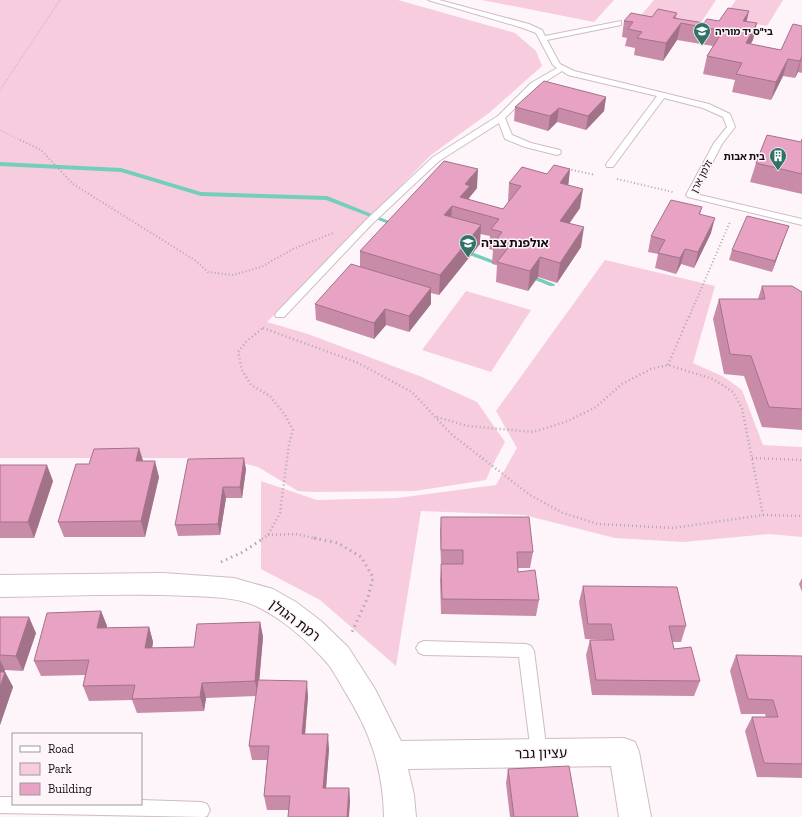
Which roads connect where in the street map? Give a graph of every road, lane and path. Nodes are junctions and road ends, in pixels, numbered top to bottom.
1 (60, 0) edge
2 (431, 0) edge
3 (618, 23) dead end
4 (543, 39) junction
5 (562, 68) junction
6 (0, 90) edge
7 (662, 95) junction
8 (501, 118) junction
9 (0, 130) edge
10 (557, 152) dead end
11 (610, 165) dead end
12 (736, 206) junction
13 (802, 222) edge
14 (368, 223) junction
15 (280, 315) joint
16 (263, 328) junction
17 (668, 365) junction
18 (435, 417) junction
19 (752, 458) junction
20 (802, 460) edge
21 (763, 515) junction
22 (802, 516) edge
23 (268, 535) junction
24 (0, 586) edge
25 (205, 586) junction
26 (424, 648) dead end
27 (338, 656) junction
28 (539, 753) junction
29 (391, 754) junction
30 (0, 805) edge
31 (201, 810) dead end
32 (400, 817) edge
33 (635, 817) edge

1 - 6 path
2 - 4 lane
3 - 4 lane
4 - 5 lane
5 - 7 lane, זלמן ארן
5 - 8 lane
7 - 11 lane
7 - 12 lane, זלמן ארן
8 - 10 lane
8 - 14 lane
9 - 14 path
12 - 13 lane, זלמן ארן
12 - 17 path
14 - 15 lane
15 - 16 path
16 - 18 path
16 - 23 path
17 - 18 path
17 - 19 path
18 - 21 path
19 - 20 path
19 - 21 path
21 - 22 path
23 - 25 path
23 - 27 path
24 - 25 street, רמת הגולן
25 - 27 street, רמת הגולן
26 - 28 lane
27 - 29 street, רמת הגולן
28 - 29 street, עציון גבר
28 - 33 street, עציון גבר
29 - 32 street, רמת הגולן
30 - 31 lane

